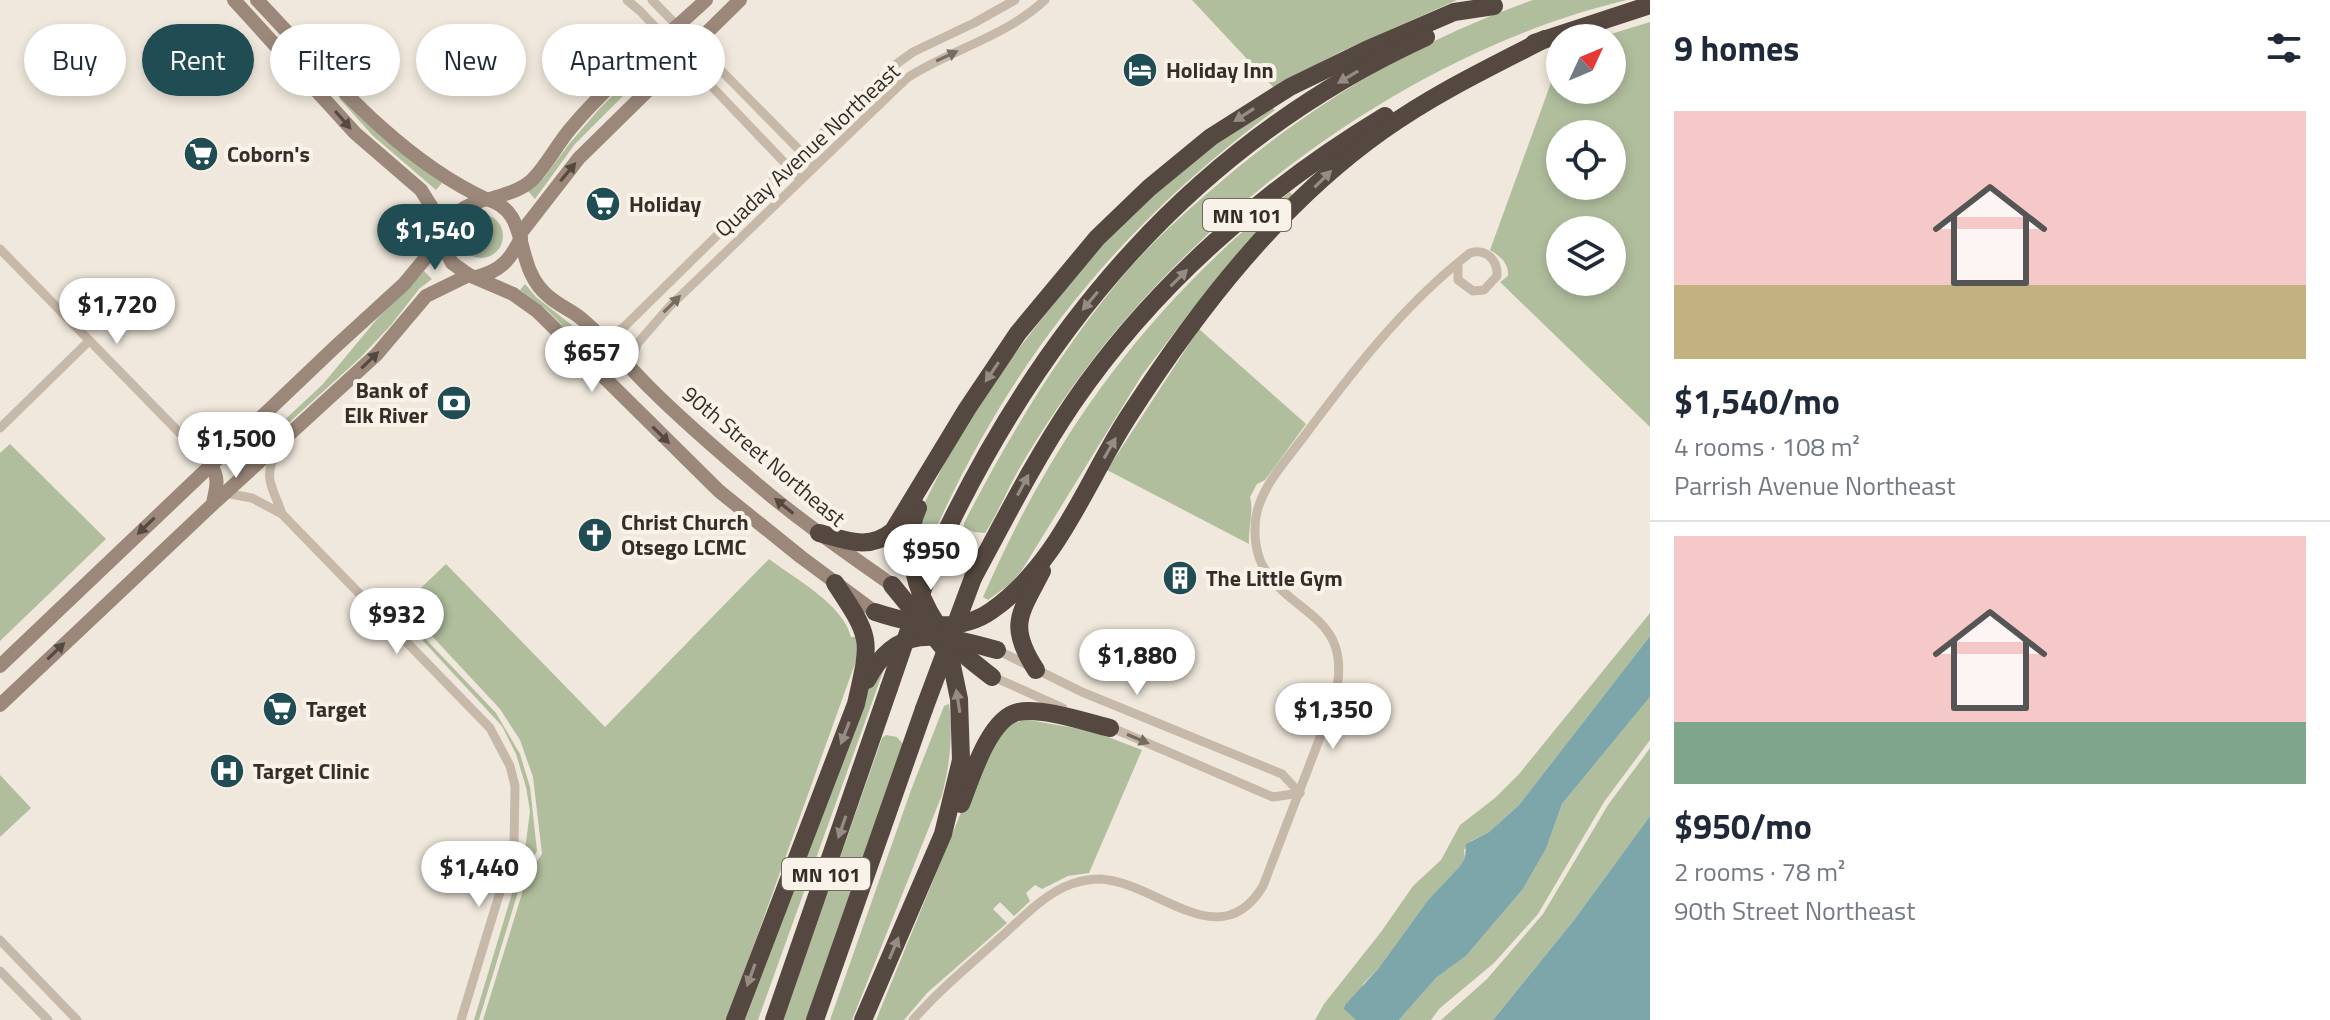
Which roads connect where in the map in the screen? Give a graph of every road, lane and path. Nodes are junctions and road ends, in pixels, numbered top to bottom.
1 (234, 0) edge
2 (257, 0) edge
3 (627, 0) edge
4 (652, 0) edge
5 (706, 0) edge
6 (740, 0) edge
7 (1015, 0) edge
8 (1045, 0) edge
9 (1499, 3) edge
10 (1650, 5) edge
11 (651, 24) edge
12 (676, 24) edge
13 (680, 24) edge
14 (717, 24) edge
15 (1545, 39) junction
16 (725, 76) edge
17 (602, 96) edge
18 (644, 96) edge
19 (721, 96) edge
20 (801, 153) junction
21 (814, 165) junction
22 (788, 166) junction
23 (800, 179) junction
24 (488, 199) junction
25 (442, 235) junction
26 (521, 235) junction
27 (0, 249) edge
28 (1458, 265) junction
29 (472, 276) junction
30 (594, 332) junction
31 (89, 341) junction
32 (630, 368) junction
33 (0, 428) edge
34 (278, 445) junction
35 (211, 465) junction
36 (936, 465) junction
37 (225, 493) junction
38 (213, 504) junction
39 (282, 514) junction
40 (819, 533) junction
41 (1054, 547) junction
42 (835, 583) junction
43 (892, 585) joint
44 (875, 612) joint
45 (934, 628) junction
46 (997, 650) joint
47 (950, 656) junction
48 (0, 666) edge
49 (1036, 670) junction
50 (992, 677) junction
51 (856, 704) junction
52 (0, 705) edge
53 (1110, 728) junction
54 (1300, 793) junction
55 (943, 834) junction
56 (0, 940) edge
57 (0, 971) edge
58 (48, 1020) edge
59 (77, 1020) edge
60 (461, 1020) edge
61 (735, 1020) edge
62 (774, 1020) edge
63 (815, 1020) edge
64 (863, 1020) edge
65 (913, 1020) edge

1 -> 25 main road
2 - 24 main road
3 - 11 street
4 - 12 street
5 - 13 main road
6 - 14 main road
7 - 20 street, Quaday Avenue Northeast
21 -> 8 street, Quaday Avenue Northeast
9 -> 36 highway
9 -> 62 highway, MN 101, bridge
10 - 15 highway, MN 101
41 -> 15 highway
63 -> 15 highway, MN 101, bridge
16 - 20 street
17 - 24 main road
26 -> 18 main road
19 - 22 street
20 - 21 street
20 - 22 street, Quaday Avenue Northeast
21 - 23 street, Quaday Avenue Northeast
22 - 23 street
22 - 30 street, Quaday Avenue Northeast
32 -> 23 street, Quaday Avenue Northeast
24 - 25 main road
24 - 26 main road
25 - 29 main road
25 - 35 main road
26 - 29 main road
26 - 30 main road, 90th Street Northeast
27 - 31 street
28 - 28 street
28 - 54 street
34 -> 29 main road
29 -> 42 main road
30 - 32 main road, 90th Street Northeast
31 - 33 street
31 - 35 street
40 -> 32 main road, 90th Street Northeast
34 - 37 main road
34 - 39 street
35 - 38 main road
35 -> 48 main road
36 - 40 highway
36 - 45 highway
37 - 38 main road
37 - 39 street
52 -> 38 main road
39 - 60 street
40 - 43 main road, 90th Street Northeast
41 - 45 highway
41 - 49 highway
42 - 44 main road
42 - 51 highway
43 - 45 highway
44 - 45 highway
45 - 46 highway
45 - 47 highway
45 - 50 highway
45 - 51 highway
46 - 49 street
47 - 50 street
55 -> 47 highway
49 - 54 street
50 - 53 street
51 -> 61 highway
53 -> 54 street
53 - 55 highway
54 - 65 street
64 -> 55 highway
56 - 59 street
57 - 58 street

